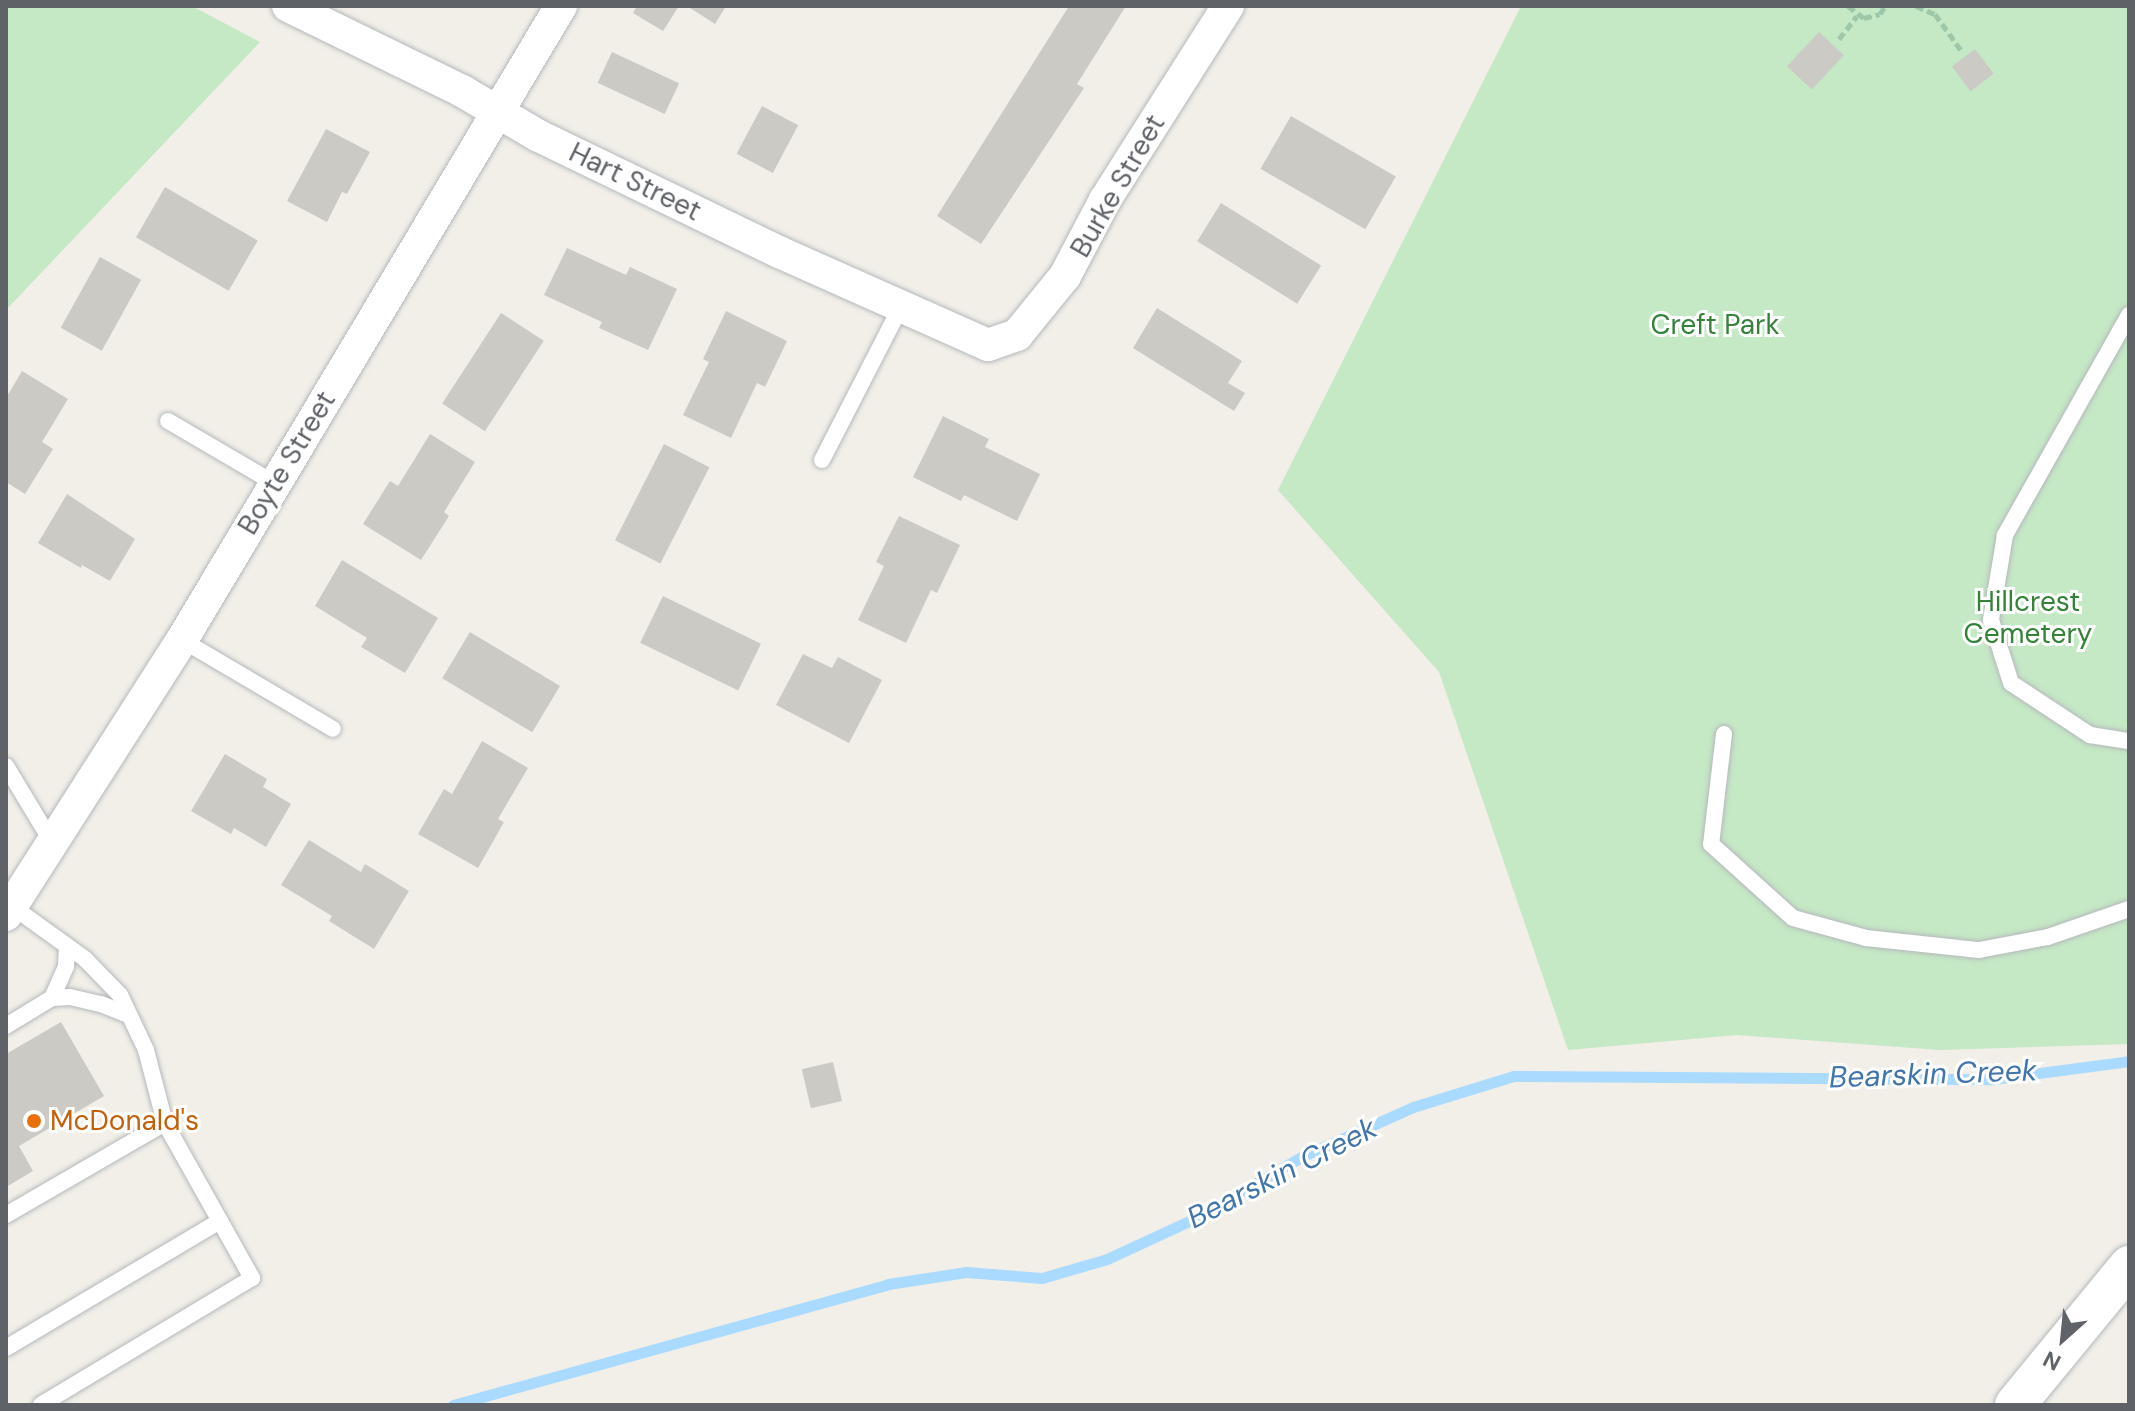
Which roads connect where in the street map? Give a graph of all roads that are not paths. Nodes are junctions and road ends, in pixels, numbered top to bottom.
1 (288, 6) edge
2 (561, 6) edge
3 (1223, 8) edge
4 (496, 112) junction
5 (900, 308) junction
6 (2129, 315) edge
7 (988, 345) joint
8 (168, 421) dead end
9 (822, 460) dead end
10 (274, 483) junction
11 (182, 640) junction
12 (333, 729) dead end
13 (1724, 734) dead end
14 (2129, 741) edge
15 (6, 766) edge
16 (53, 844) junction
17 (2129, 909) edge
18 (10, 911) edge
19 (67, 946) junction
20 (52, 998) junction
21 (128, 1015) junction
22 (6, 1026) edge
23 (165, 1123) junction
24 (6, 1215) edge
25 (220, 1221) junction
26 (2129, 1266) edge
27 (6, 1348) edge
28 (41, 1405) edge
29 (2015, 1405) edge

1 - 4 street, Hart Street
2 - 4 street, Boyte Street
3 - 7 street, Burke Street
4 - 5 street, Hart Street
4 - 10 street, Boyte Street
5 - 7 street, Hart Street
5 - 9 lane
6 - 14 lane
8 - 10 lane
10 - 11 street, Boyte Street
11 - 12 lane
11 - 16 street, Boyte Street
13 - 17 lane
15 - 16 lane
16 - 18 street, Boyte Street
18 - 19 lane
19 - 20 lane
19 - 21 lane
20 - 21 lane
20 - 22 lane
21 - 23 lane
23 - 24 lane
23 - 25 lane
25 - 27 lane
25 - 28 lane
26 - 29 street

